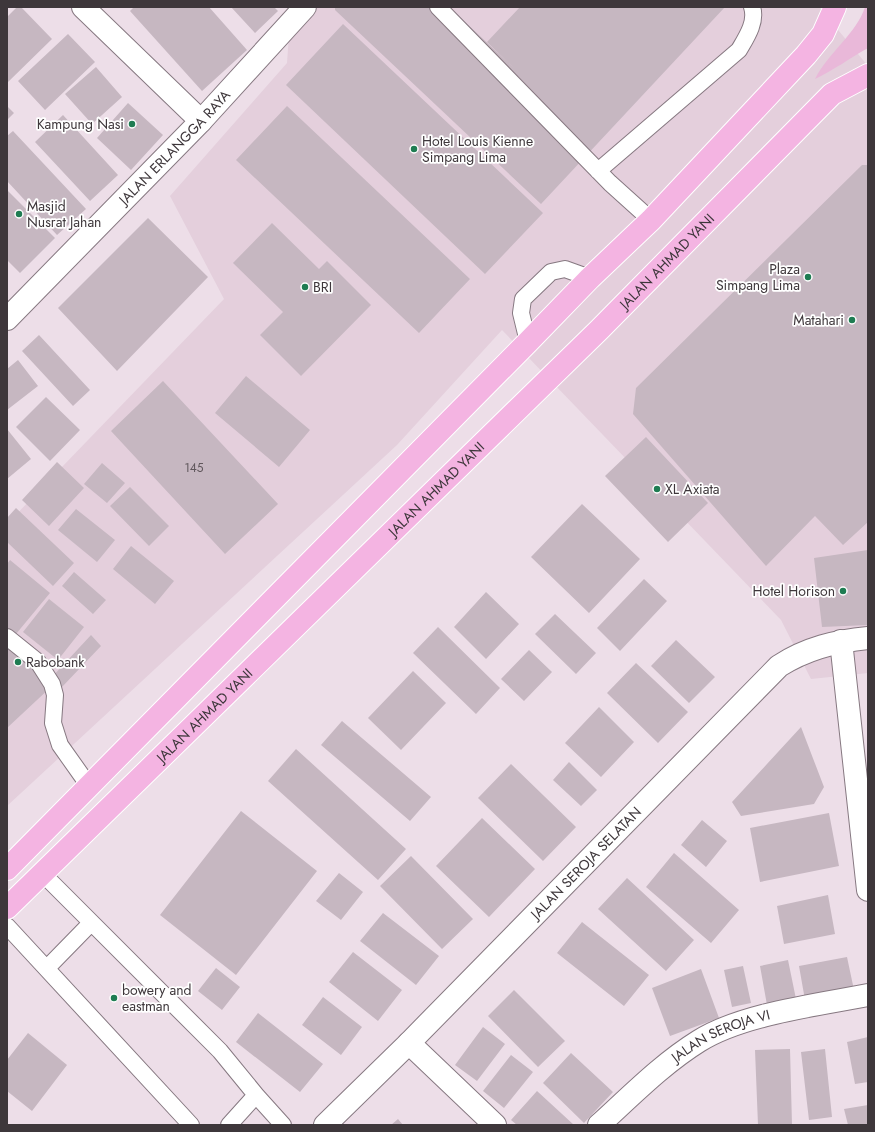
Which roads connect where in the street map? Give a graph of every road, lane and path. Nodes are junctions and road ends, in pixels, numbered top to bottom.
1 (83, 7) edge
2 (305, 7) edge
3 (438, 7) edge
4 (752, 7) edge
5 (835, 7) edge
6 (868, 75) edge
7 (201, 121) junction
8 (598, 171) junction
9 (651, 220) junction
10 (590, 278) junction
11 (10, 310) edge
12 (528, 342) junction
13 (7, 637) edge
14 (868, 638) edge
15 (841, 641) junction
16 (89, 786) junction
17 (7, 869) edge
18 (42, 873) junction
19 (868, 890) edge
20 (7, 908) edge
21 (91, 923) junction
22 (7, 926) edge
23 (47, 968) junction
24 (868, 994) edge
25 (409, 1044) junction
26 (256, 1095) junction
27 (191, 1125) edge
28 (229, 1125) edge
29 (283, 1125) edge
30 (325, 1125) edge
31 (496, 1125) edge
32 (599, 1125) edge

1 - 7 street
2 - 7 street, JALAN ERLANGGA RAYA
3 - 8 lane
4 - 8 lane
5 - 9 main road
6 - 18 main road, JALAN AHMAD YANI
7 - 11 street, JALAN ERLANGGA RAYA
8 - 9 lane
9 - 10 main road
10 - 12 main road
10 - 12 lane
12 - 16 main road
13 - 16 lane
14 - 15 street, JALAN SEROJA SELATAN
15 - 19 street
15 - 25 street, JALAN SEROJA SELATAN
16 - 17 main road
18 - 20 main road, JALAN AHMAD YANI
18 - 21 lane
21 - 23 lane
21 - 26 lane
22 - 23 lane
23 - 27 lane
24 - 32 street, JALAN SEROJA VI
25 - 30 street, JALAN SEROJA SELATAN
25 - 31 street
26 - 28 lane
26 - 29 lane

